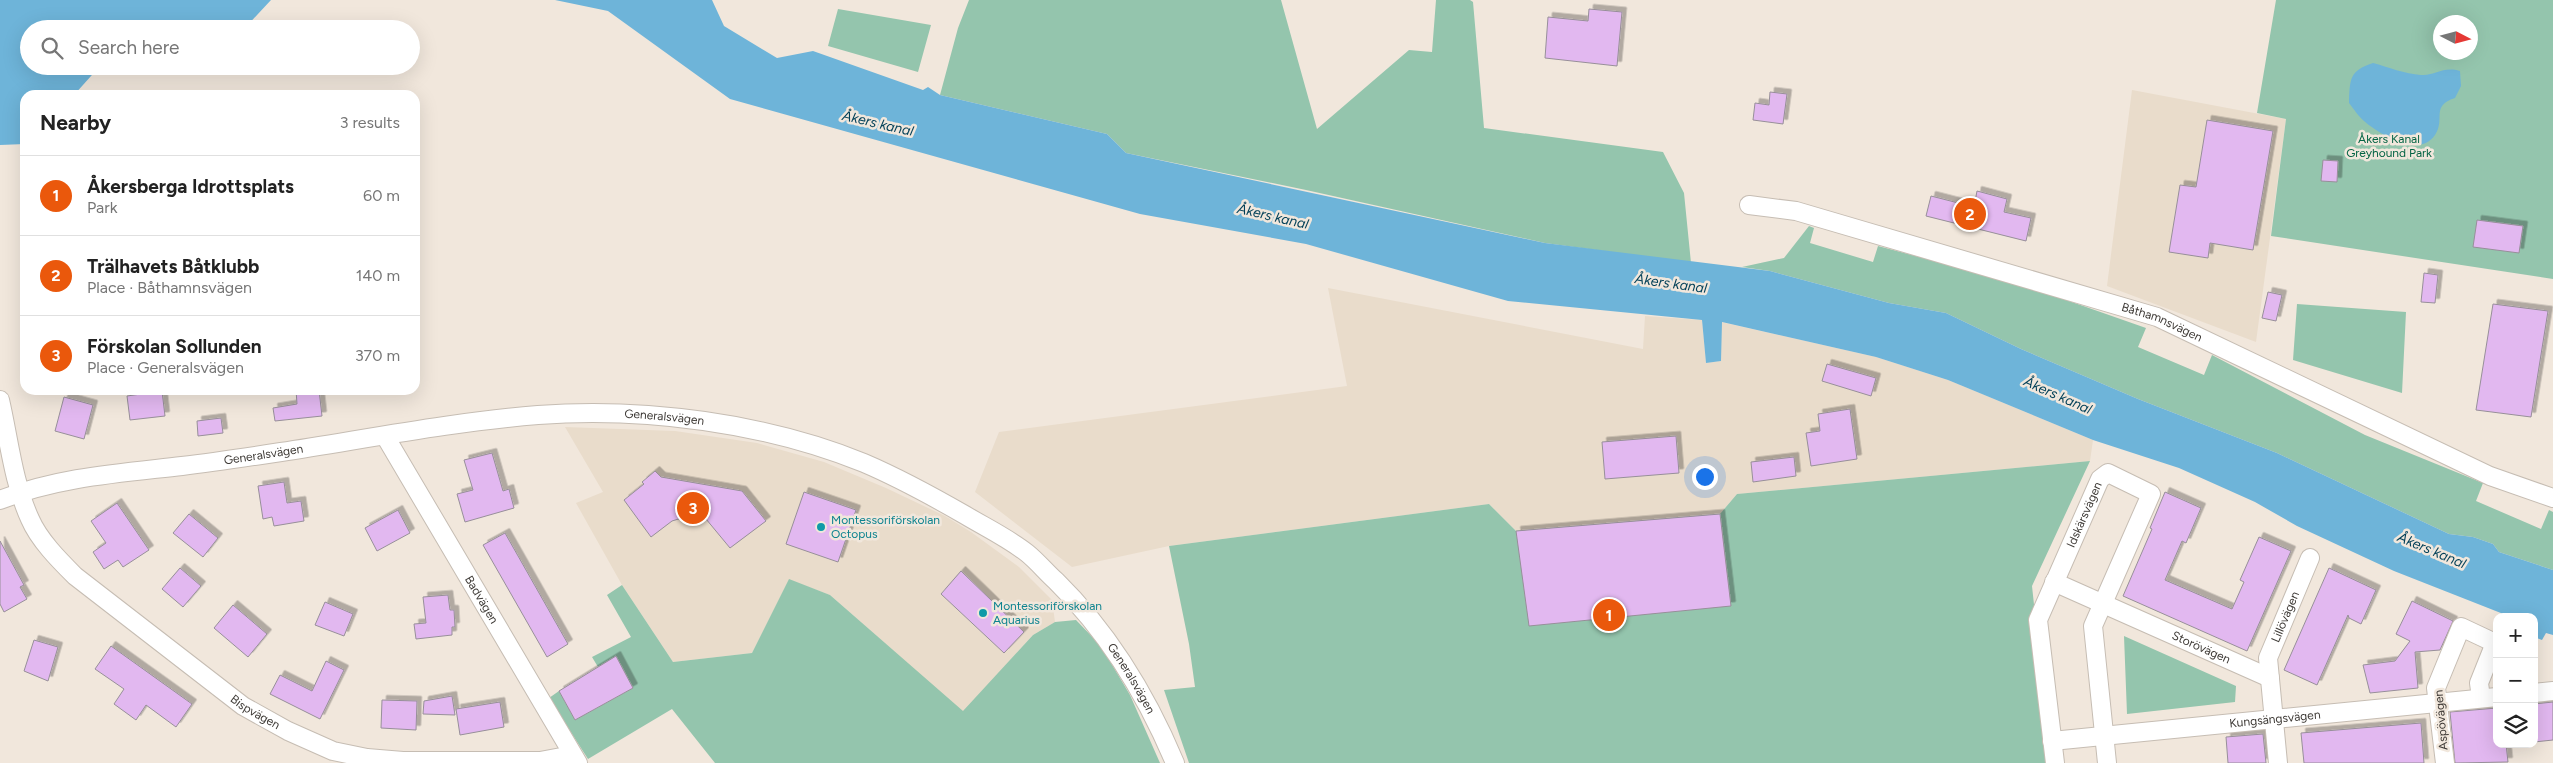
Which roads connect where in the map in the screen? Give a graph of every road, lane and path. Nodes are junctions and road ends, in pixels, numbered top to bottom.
1 (1750, 205) dead end
2 (0, 400) edge
3 (385, 436) junction
4 (20, 492) junction
5 (2553, 498) edge
6 (0, 500) edge
7 (2310, 558) dead end
8 (2054, 582) junction
9 (2103, 604) junction
10 (2270, 678) junction
11 (2553, 691) edge
12 (2538, 693) edge
13 (2489, 698) edge
14 (2439, 702) junction
15 (2274, 719) junction
16 (2104, 736) junction
17 (2052, 741) junction
18 (575, 759) edge
19 (1175, 763) edge
20 (2055, 763) edge
21 (2107, 763) edge
22 (2278, 763) edge
23 (2445, 763) edge

1 - 5 street, Båthamnsvägen
2 - 4 street
3 - 4 street, Generalsvägen
3 - 18 street, Badvägen
3 - 19 street, Generalsvägen
4 - 6 street, Generalsvägen
4 - 18 street, Bispvägen
7 - 10 street, Lillövägen
8 - 9 street, Storövägen
8 - 9 street, Idskärsvägen
8 - 17 street, Idskärsvägen
9 - 10 street, Storövägen
9 - 16 street, Idskärsvägen
10 - 15 street
11 - 12 street
13 - 14 street, Kungsängsvägen
13 - 14 street, Aspövägen
14 - 15 street, Kungsängsvägen
14 - 23 street, Aspövägen
15 - 16 street, Kungsängsvägen
15 - 22 street
16 - 17 street, Kungsängsvägen
16 - 21 street, Idskärsvägen
17 - 20 street, Idskärsvägen

